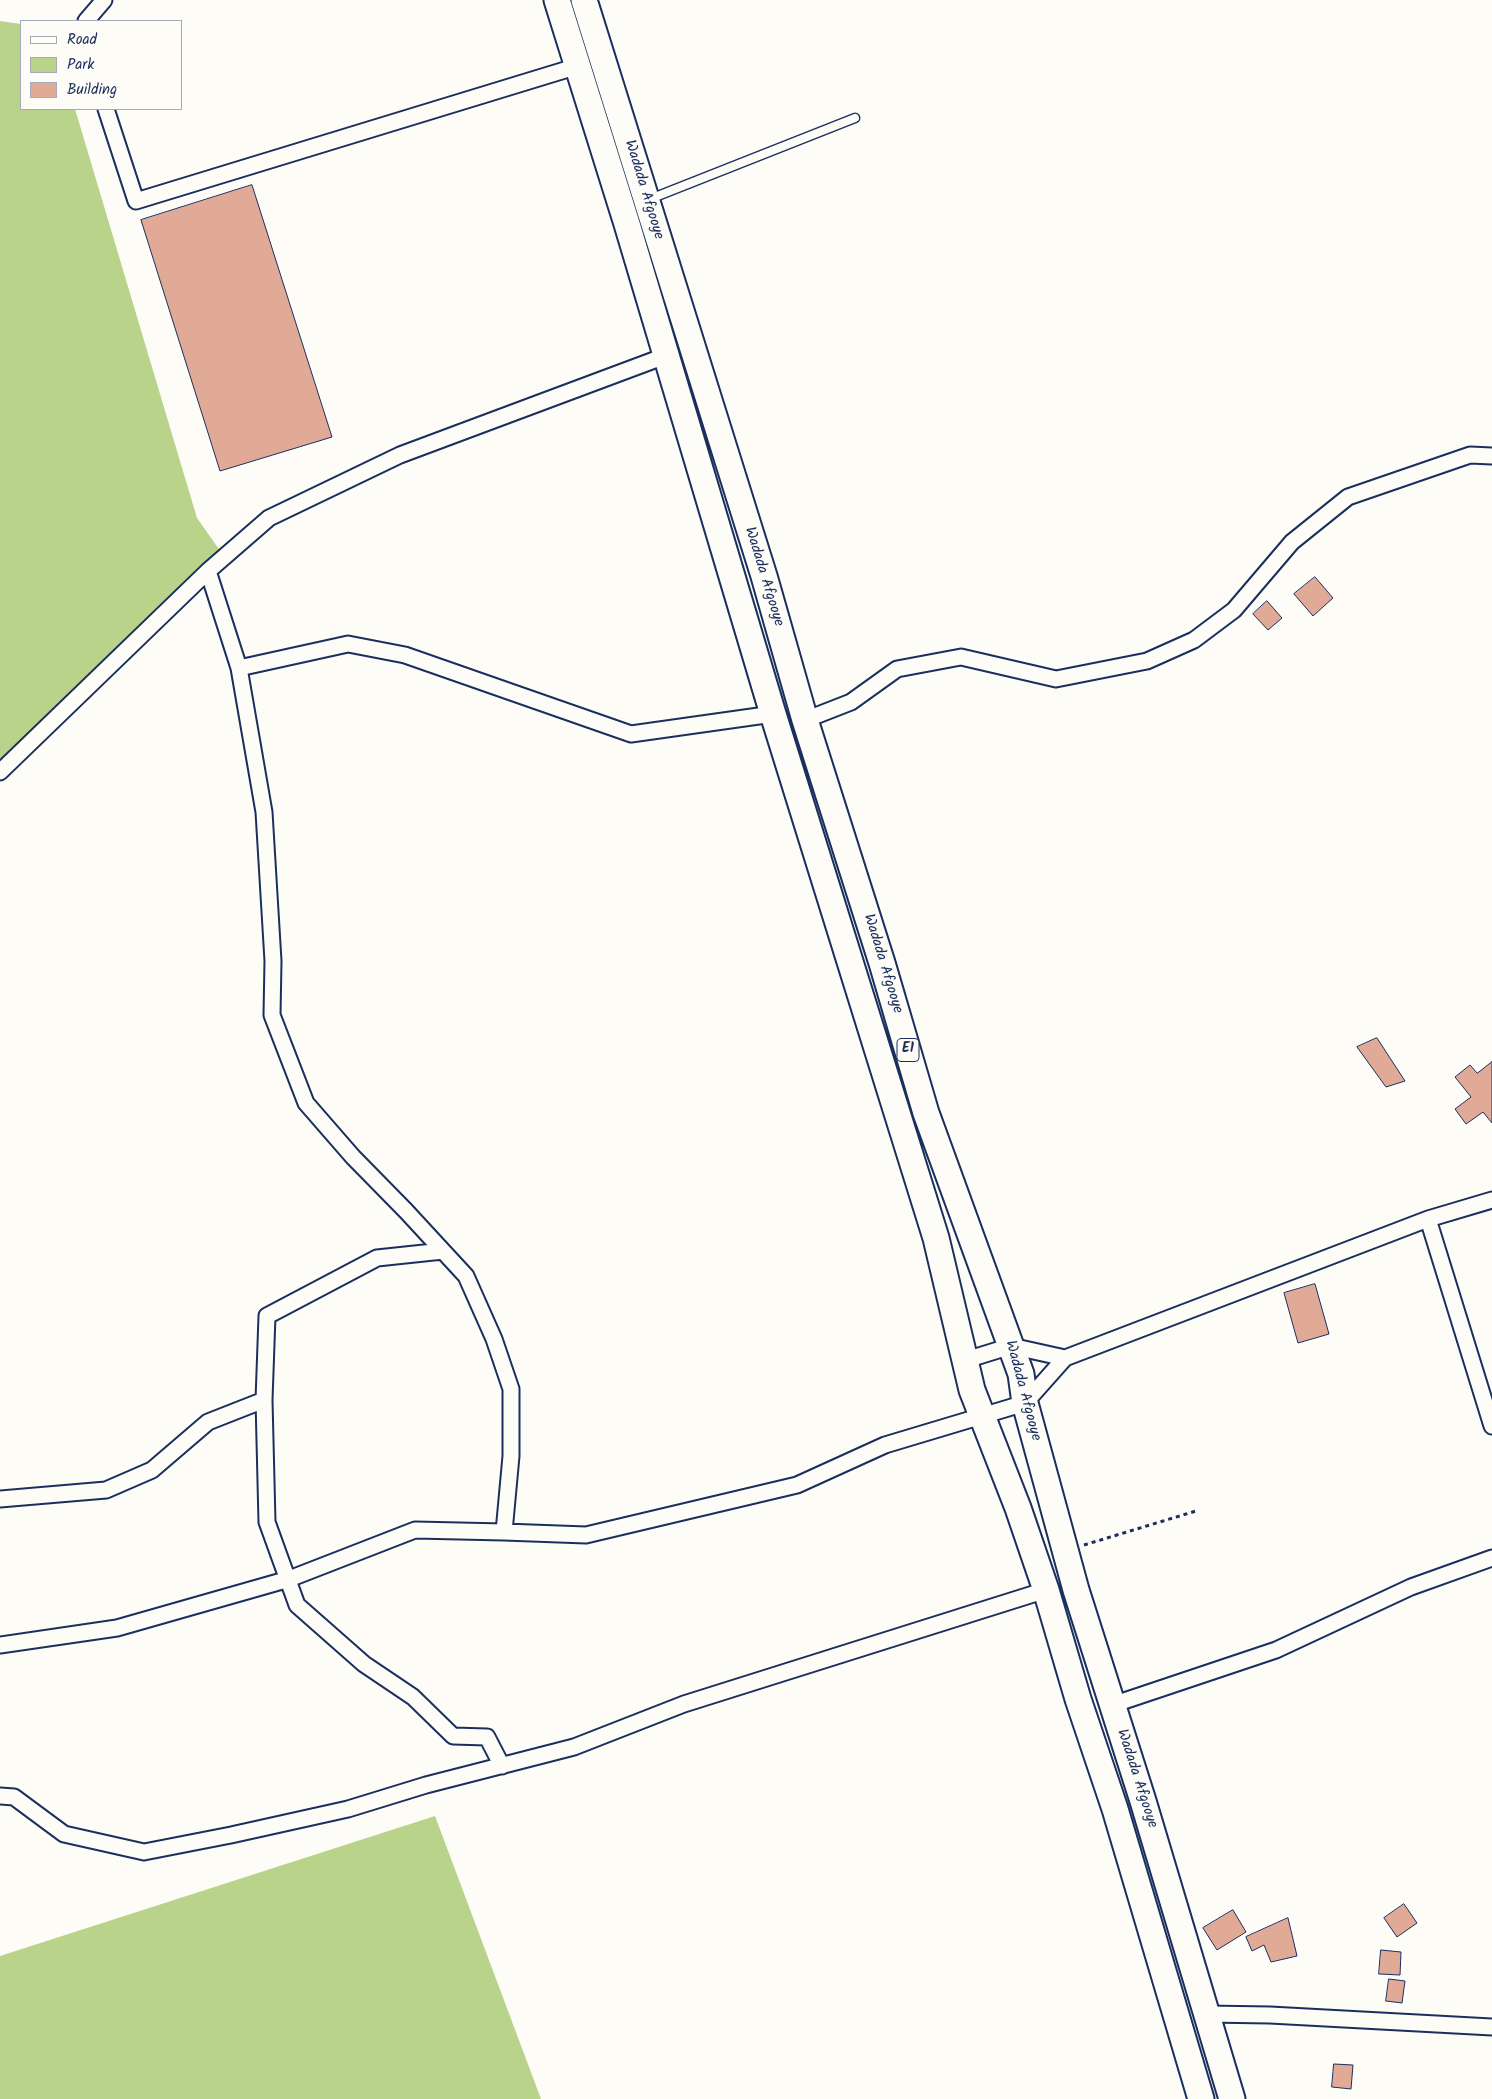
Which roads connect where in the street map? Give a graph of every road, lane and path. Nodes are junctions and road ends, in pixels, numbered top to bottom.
1 (104, 0) edge
2 (557, 0) edge
3 (584, 0) edge
4 (87, 20) edge
5 (578, 66) junction
6 (106, 110) edge
7 (855, 118) dead end
8 (646, 200) junction
9 (665, 356) junction
10 (1492, 456) edge
11 (208, 571) junction
12 (239, 668) junction
13 (773, 714) junction
14 (805, 720) junction
15 (0, 772) edge
16 (1492, 1200) edge
17 (1428, 1219) junction
18 (443, 1251) junction
19 (1011, 1346) junction
20 (1065, 1358) junction
21 (966, 1360) junction
22 (264, 1400) junction
23 (1025, 1403) junction
24 (982, 1416) junction
25 (1492, 1426) edge
26 (0, 1499) edge
27 (1196, 1511) dead end
28 (504, 1532) junction
29 (1064, 1551) junction
30 (1492, 1558) edge
31 (289, 1579) junction
32 (1046, 1590) junction
33 (0, 1645) edge
34 (1112, 1705) junction
35 (502, 1766) junction
36 (0, 1796) edge
37 (1206, 2014) junction
38 (1492, 2027) edge
39 (1202, 2099) edge
40 (1232, 2099) edge

1 - 4 street
2 - 5 highway, Wadada Afgooye / E1
3 - 8 highway, Wadada Afgooye / E1
5 - 6 street
5 - 9 highway, Wadada Afgooye / E1
7 - 8 lane
8 - 14 highway, Wadada Afgooye / E1
9 - 11 street
9 - 13 highway, Wadada Afgooye / E1
10 - 14 street
11 - 12 street
11 - 15 street
12 - 13 street
12 - 18 street
13 - 21 highway, Wadada Afgooye / E1
14 - 19 highway, Wadada Afgooye / E1
16 - 17 street
17 - 20 street
17 - 25 street
18 - 22 street
18 - 28 street
19 - 20 street
19 - 21 street
19 - 23 highway, Wadada Afgooye / E1
20 - 23 street
21 - 24 highway, Wadada Afgooye / E1
22 - 26 street
22 - 31 street
23 - 24 street
23 - 29 highway, Wadada Afgooye / E1
24 - 28 street
24 - 32 highway, Wadada Afgooye / E1
27 - 29 path
28 - 31 street
29 - 34 highway, Wadada Afgooye / E1
30 - 34 street
31 - 33 street
31 - 35 street
32 - 35 street
32 - 39 highway, Wadada Afgooye / E1
34 - 37 highway, Wadada Afgooye / E1
35 - 36 street
37 - 38 street
37 - 40 highway, Wadada Afgooye / E1

